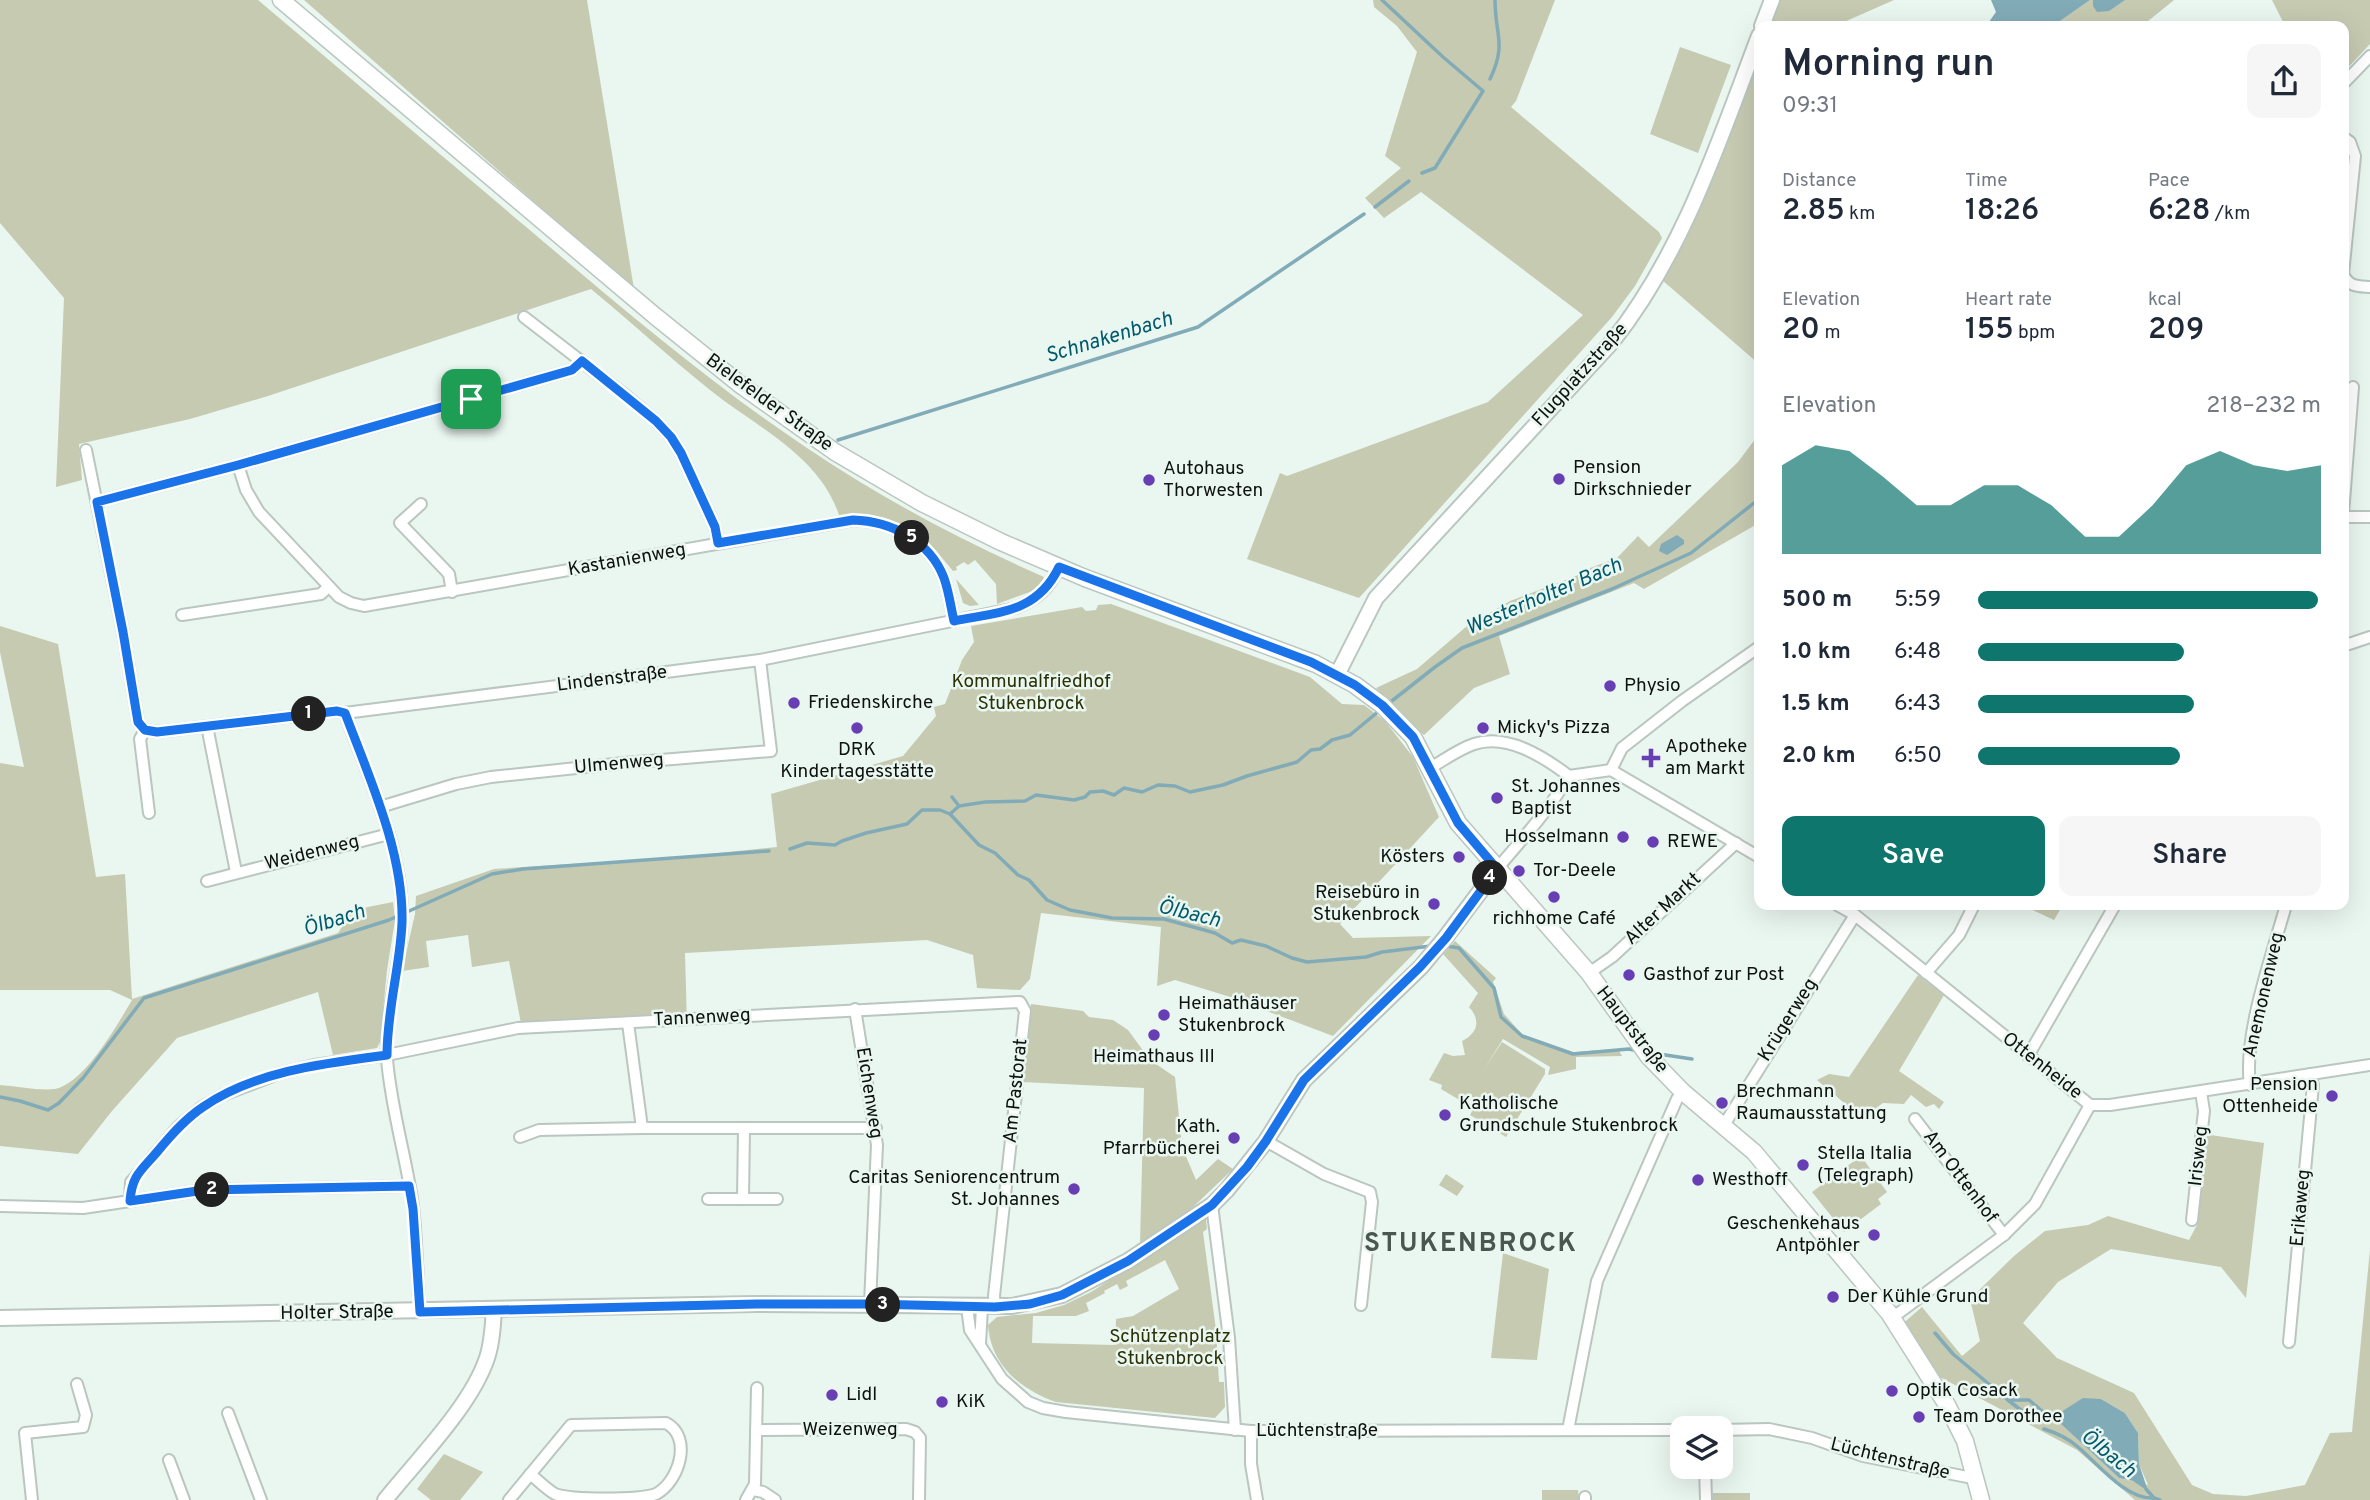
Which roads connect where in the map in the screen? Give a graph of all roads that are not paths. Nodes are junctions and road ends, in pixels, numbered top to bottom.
1 (281, 0) edge
2 (1772, 0) edge
3 (1764, 21) edge
4 (1754, 49) edge
5 (2370, 56) edge
6 (2349, 78) edge
7 (2349, 141) edge
8 (2349, 215) edge
9 (2349, 283) edge
10 (2370, 287) edge
11 (524, 317) dead end
12 (582, 361) junction
13 (2353, 387) dead end
14 (2349, 439) edge
15 (86, 450) dead end
16 (238, 465) junction
17 (97, 502) junction
18 (421, 504) dead end
19 (2349, 516) edge
20 (2370, 517) edge
21 (718, 543) junction
22 (1059, 567) junction
23 (328, 587) junction
24 (452, 592) junction
25 (182, 615) dead end
26 (954, 621) junction
27 (2370, 637) edge
28 (2349, 644) edge
29 (1754, 651) edge
30 (760, 660) junction
31 (1337, 674) junction
32 (345, 713) junction
33 (207, 726) junction
34 (145, 730) junction
35 (1430, 768) junction
36 (1611, 770) junction
37 (1569, 776) junction
38 (380, 807) junction
39 (149, 813) dead end
40 (389, 834) junction
41 (1735, 843) junction
42 (1754, 854) edge
43 (1497, 869) junction
44 (236, 872) junction
45 (207, 881) dead end
46 (1846, 910) edge
47 (1848, 910) edge
48 (1972, 910) edge
49 (2112, 910) edge
50 (2285, 910) edge
51 (1589, 973) junction
52 (1926, 973) junction
53 (1020, 1002) joint
54 (855, 1009) junction
55 (628, 1023) junction
56 (387, 1055) junction
57 (2028, 1056) junction
58 (2370, 1065) edge
59 (2310, 1074) junction
60 (2250, 1086) junction
61 (1683, 1092) junction
62 (2201, 1092) junction
63 (2090, 1105) junction
64 (1915, 1119) dead end
65 (1724, 1125) junction
66 (642, 1128) junction
67 (744, 1128) junction
68 (876, 1128) junction
69 (520, 1137) dead end
70 (1266, 1141) junction
71 (409, 1186) junction
72 (708, 1199) dead end
73 (743, 1199) junction
74 (777, 1199) dead end
75 (130, 1201) junction
76 (1212, 1205) junction
77 (0, 1206) edge
78 (2192, 1220) dead end
79 (2004, 1236) junction
80 (870, 1304) junction
81 (1361, 1305) dead end
82 (981, 1307) junction
83 (494, 1310) junction
84 (420, 1312) junction
85 (0, 1318) edge
86 (1892, 1318) junction
87 (2289, 1342) dead end
88 (77, 1384) dead end
89 (757, 1388) dead end
90 (228, 1413) dead end
91 (756, 1430) junction
92 (1236, 1430) junction
93 (1568, 1430) junction
94 (1670, 1430) edge
95 (1733, 1430) edge
96 (1251, 1431) junction
97 (169, 1460) dead end
98 (530, 1474) junction
99 (1705, 1479) edge
100 (1977, 1479) junction
101 (753, 1490) junction
102 (32, 1500) edge
103 (184, 1500) edge
104 (261, 1500) edge
105 (385, 1500) edge
106 (509, 1500) edge
107 (746, 1500) edge
108 (775, 1500) edge
109 (919, 1500) edge
110 (1257, 1500) edge
111 (1706, 1500) edge
112 (1982, 1500) edge

1 - 22 main road, Bielefelder Straße
2 - 3 street
4 - 31 street, Flugplatzstraße
5 - 6 street
7 - 8 street
9 - 10 street
11 - 12 street
12 - 16 street
12 - 21 street
13 - 14 street
15 - 17 street
16 - 17 street
16 - 23 street, Kastanienweg
17 - 34 street
18 - 24 street
19 - 20 street
21 - 24 street, Kastanienweg
21 - 26 street, Kastanienweg
22 - 26 street, Lindenstraße
22 - 31 main road, Bielefelder Straße
23 - 24 street, Kastanienweg
23 - 25 street
26 - 30 street, Lindenstraße
27 - 28 street
29 - 36 street
30 - 32 street, Lindenstraße
30 - 38 street, Ulmenweg
31 - 35 main road, Hauptstraße
32 - 33 street, Lindenstraße
32 - 38 street
33 - 34 street, Lindenstraße
33 - 44 street
34 - 39 street
35 - 37 street
35 - 43 main road, Hauptstraße
36 - 37 street
36 - 41 street
37 - 43 street
38 - 40 street
40 - 44 street, Weidenweg
40 - 56 street
41 - 42 street
41 - 51 street, Alter Markt
43 - 51 main road, Hauptstraße
43 - 70 street, Holter Straße
44 - 45 street, Weidenweg
46 - 65 street, Krügerweg
47 - 52 street, Ottenheide
48 - 52 street
49 - 57 street
50 - 60 street, Anemonenweg
51 - 61 main road, Hauptstraße
52 - 57 street, Ottenheide
53 - 54 street, Tannenweg
53 - 82 street, Am Pastorat
54 - 55 street, Tannenweg
54 - 68 street, Eichenweg
55 - 56 street, Tannenweg
55 - 66 street
56 - 71 street
56 - 75 street, Tannenweg
57 - 63 street, Ottenheide
58 - 59 street, Ottenheide
59 - 60 street, Ottenheide
59 - 87 street, Erikaweg
60 - 62 street, Ottenheide
61 - 65 main road, Hauptstraße
61 - 93 street
62 - 63 street, Ottenheide
62 - 78 street, Irisweg
63 - 79 street, Am Ottenhof
64 - 79 street, Am Ottenhof
65 - 86 main road, Hauptstraße
66 - 67 street
66 - 69 street
67 - 68 street
67 - 73 street
68 - 80 street, Eichenweg
70 - 76 street, Holter Straße
70 - 81 street
71 - 75 street
71 - 84 street
72 - 73 street
73 - 74 street
75 - 77 street
76 - 82 street, Holter Straße
76 - 92 street
79 - 86 street, Am Ottenhof
80 - 82 street, Holter Straße
80 - 83 street, Holter Straße
82 - 92 street, Lüchtenstraße
83 - 84 street, Holter Straße
83 - 105 street
84 - 85 street, Holter Straße
86 - 100 main road, Hauptstraße
88 - 102 street
89 - 91 street
90 - 104 street
91 - 101 street
91 - 109 street, Weizenweg
92 - 96 street, Lüchtenstraße
93 - 94 street, Lüchtenstraße
93 - 96 street, Lüchtenstraße
95 - 100 street, Lüchtenstraße
96 - 110 street
97 - 103 street
98 - 98 street
98 - 106 street
99 - 111 street
100 - 112 main road, Hauptstraße
101 - 107 street
101 - 108 street

